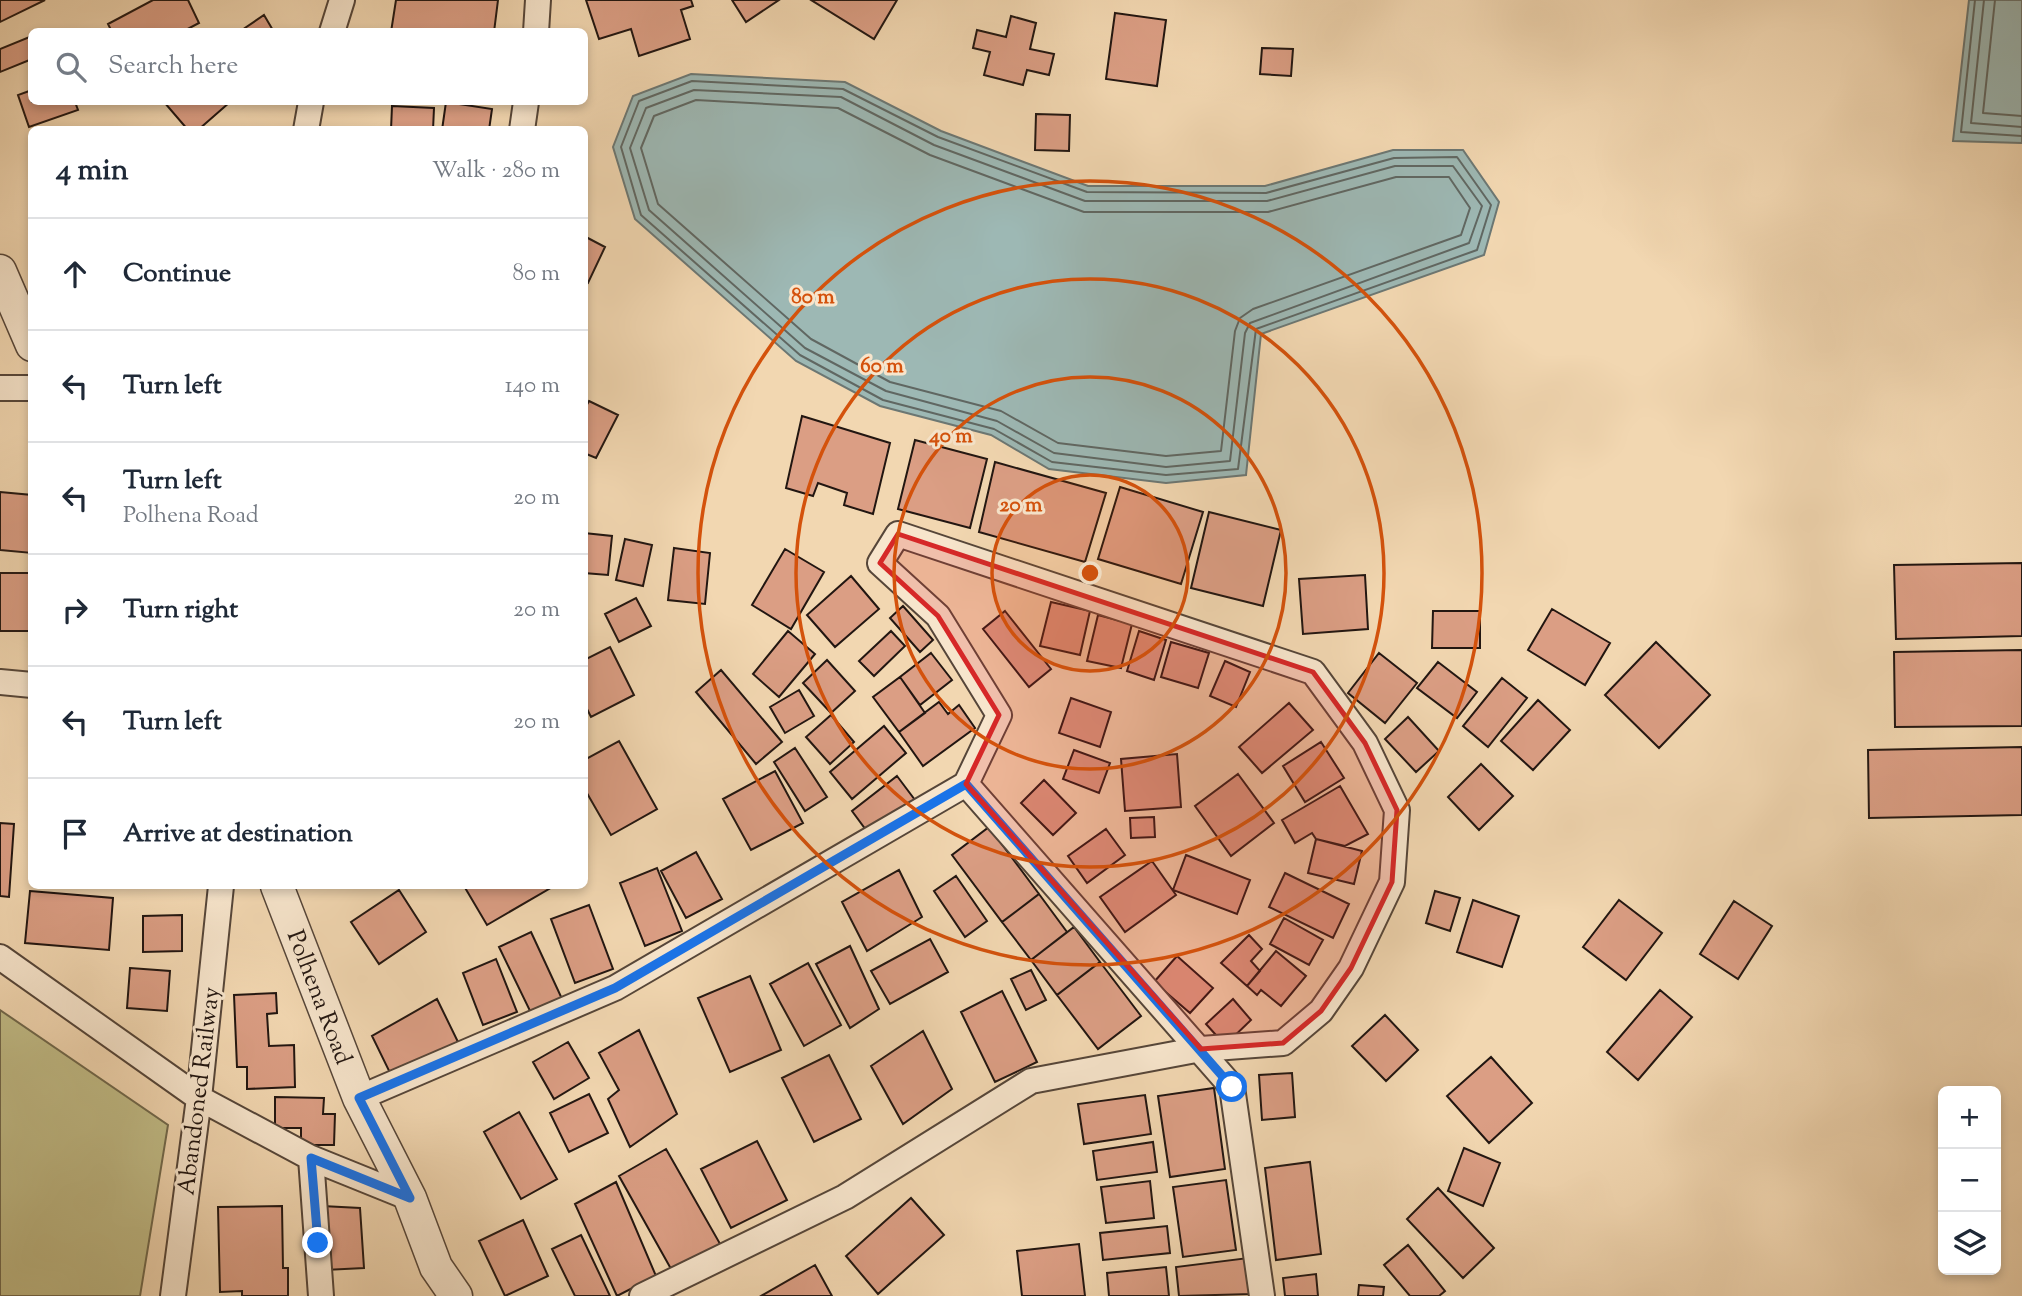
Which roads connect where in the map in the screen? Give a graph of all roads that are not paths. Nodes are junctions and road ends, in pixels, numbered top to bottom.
1 (342, 0) edge
2 (538, 0) edge
3 (332, 28) edge
4 (536, 28) edge
5 (310, 105) edge
6 (526, 105) edge
7 (307, 126) edge
8 (523, 126) edge
9 (0, 271) edge
10 (28, 336) edge
11 (0, 387) edge
12 (28, 388) edge
13 (0, 682) edge
14 (28, 685) edge
15 (966, 784) junction
16 (221, 889) edge
17 (278, 889) edge
18 (0, 957) edge
19 (1201, 1049) junction
20 (199, 1098) junction
21 (359, 1098) junction
22 (311, 1158) junction
23 (410, 1198) junction
24 (173, 1296) edge
25 (321, 1296) edge
26 (456, 1296) edge
27 (642, 1296) edge
28 (1262, 1296) edge

1 - 3 street
2 - 4 street
5 - 7 street
6 - 8 street
9 - 10 street
11 - 12 street
13 - 14 street
15 - 19 street
15 - 19 street
15 - 21 street
16 - 20 street, Abandoned Railway
17 - 21 street, Polhena Road
18 - 20 street
19 - 27 street
19 - 28 street
20 - 22 street
20 - 24 street, Abandoned Railway
21 - 23 street, Polhena Road
22 - 23 street
22 - 25 street
23 - 26 street, Polhena Road

